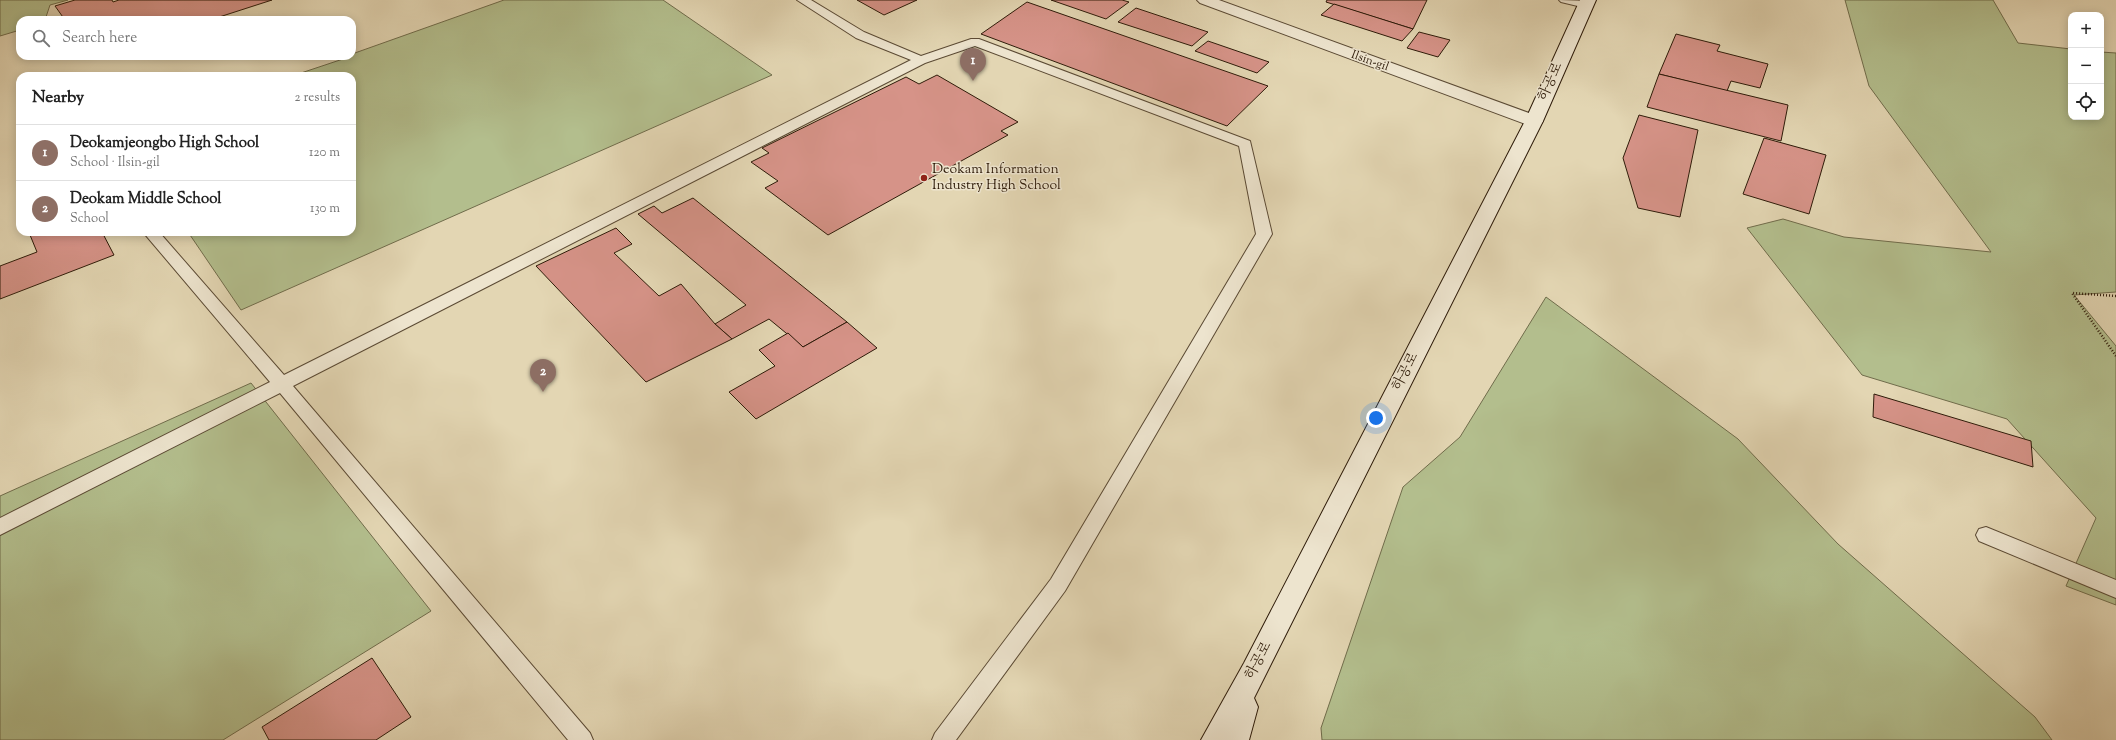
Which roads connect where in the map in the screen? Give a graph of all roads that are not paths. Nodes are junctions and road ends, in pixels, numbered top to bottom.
1 (803, 0) edge
2 (1205, 0) edge
3 (1564, 0) edge
4 (1587, 2) edge
5 (922, 60) junction
6 (1534, 121) junction
7 (154, 236) edge
8 (281, 383) junction
9 (0, 527) edge
10 (1986, 536) dead end
11 (2116, 589) edge
12 (1254, 672) junction
13 (582, 740) edge
14 (943, 740) edge
15 (1215, 740) edge
16 (1234, 740) edge

1 - 5 lane
2 - 6 main road, Ilsin-gil
3 - 4 lane
4 - 6 main road, 하공로
5 - 8 lane
5 - 14 lane
6 - 12 main road, 하공로
7 - 8 lane
8 - 9 lane
8 - 13 lane
10 - 11 lane
12 - 15 main road, 하공로
12 - 16 main road

